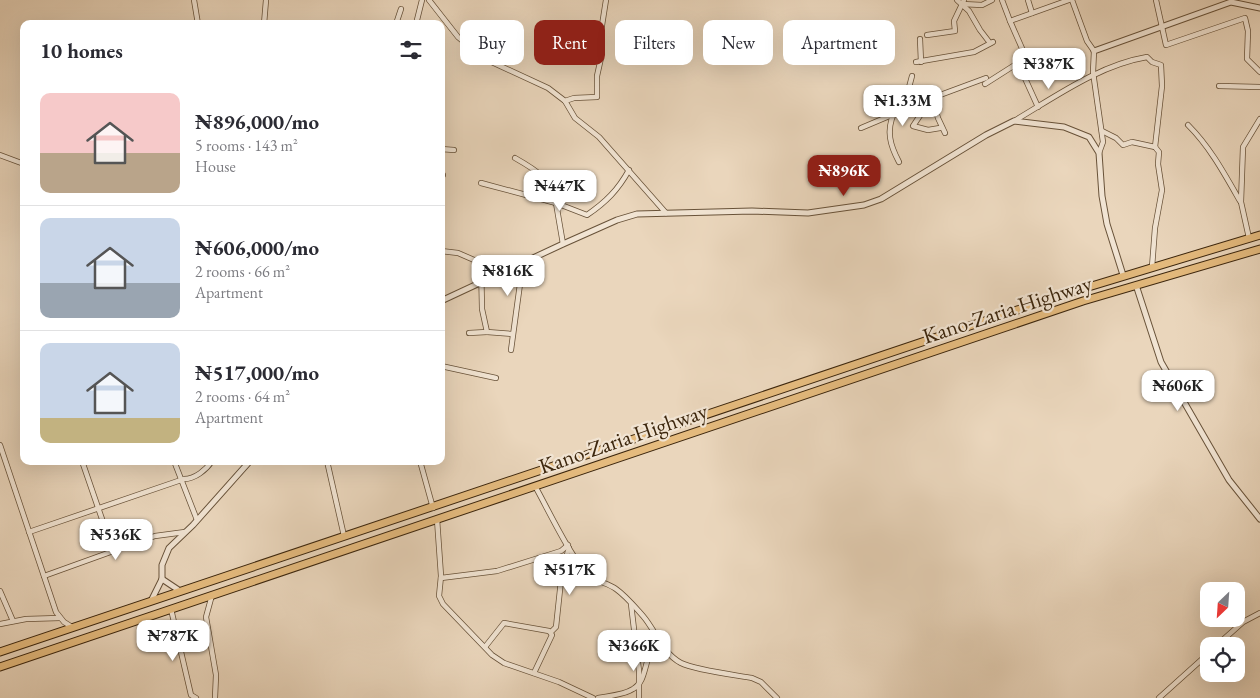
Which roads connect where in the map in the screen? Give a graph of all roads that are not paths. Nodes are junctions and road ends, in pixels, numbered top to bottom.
1 (194, 0) edge
2 (266, 0) edge
3 (422, 0) edge
4 (429, 0) edge
5 (606, 0) edge
6 (992, 0) edge
7 (1002, 0) edge
8 (1028, 0) edge
9 (1071, 0) edge
10 (1156, 0) edge
11 (960, 1) edge
12 (1260, 8) edge
13 (401, 9) dead end
14 (1032, 13) junction
15 (197, 20) edge
16 (264, 20) edge
17 (397, 20) edge
18 (417, 20) edge
19 (445, 20) edge
20 (445, 20) edge
21 (1010, 21) junction
22 (1161, 27) junction
23 (927, 35) dead end
24 (920, 39) dead end
25 (1094, 51) junction
26 (1024, 53) dead end
27 (1260, 72) edge
28 (1093, 75) junction
29 (912, 76) dead end
30 (986, 78) dead end
31 (985, 84) dead end
32 (1219, 86) dead end
33 (1260, 87) edge
34 (932, 98) junction
35 (565, 102) junction
36 (1038, 107) junction
37 (903, 110) junction
38 (894, 113) junction
39 (1260, 119) edge
40 (1014, 121) junction
41 (1188, 125) dead end
42 (861, 128) dead end
43 (940, 128) dead end
44 (1102, 131) junction
45 (945, 133) dead end
46 (1155, 147) junction
47 (445, 149) edge
48 (454, 150) dead end
49 (1099, 153) junction
50 (0, 155) edge
51 (515, 158) dead end
52 (20, 162) edge
53 (899, 162) dead end
54 (629, 170) junction
55 (481, 184) dead end
56 (1241, 202) junction
57 (556, 203) junction
58 (666, 213) junction
59 (1260, 235) edge
60 (1249, 238) junction
61 (563, 244) junction
62 (1260, 249) edge
63 (445, 251) edge
64 (523, 262) junction
65 (1152, 267) junction
66 (1123, 275) junction
67 (482, 282) junction
68 (1136, 285) junction
69 (445, 299) edge
70 (486, 332) junction
71 (469, 333) dead end
72 (512, 334) junction
73 (511, 350) dead end
74 (445, 367) edge
75 (496, 378) dead end
76 (0, 445) edge
77 (84, 465) edge
78 (175, 465) edge
79 (209, 465) edge
80 (246, 465) edge
81 (328, 465) edge
82 (421, 465) edge
83 (181, 480) junction
84 (535, 486) junction
85 (433, 508) junction
86 (99, 510) junction
87 (437, 519) junction
88 (1260, 519) edge
89 (197, 520) junction
90 (29, 532) junction
91 (185, 532) junction
92 (344, 536) junction
93 (568, 547) junction
94 (113, 551) junction
95 (246, 570) junction
96 (44, 576) junction
97 (441, 578) junction
98 (162, 579) junction
99 (251, 582) junction
100 (180, 591) junction
101 (0, 592) edge
102 (212, 595) junction
103 (151, 600) junction
104 (631, 603) junction
105 (171, 609) junction
106 (1260, 613) edge
107 (60, 618) junction
108 (13, 622) junction
109 (0, 624) edge
110 (72, 627) junction
111 (551, 632) junction
112 (1226, 637) edge
113 (659, 642) junction
114 (485, 647) junction
115 (0, 652) edge
116 (1200, 661) edge
117 (0, 667) edge
118 (534, 673) junction
119 (639, 685) junction
120 (196, 698) edge
121 (215, 698) edge
122 (593, 698) edge
123 (598, 698) edge
124 (639, 698) edge
125 (777, 698) edge
126 (1159, 698) edge

1 - 15 street
2 - 16 street
3 - 18 street
4 - 20 street
5 - 35 street
6 - 11 street
7 - 21 street
8 - 14 street
9 - 14 street
9 - 25 street
10 - 22 street
11 - 23 street
11 - 24 street
12 - 22 street
13 - 17 street
14 - 21 street
19 - 35 street
21 - 26 street
22 - 25 street
22 - 27 street
25 - 28 street
28 - 36 street
28 - 44 street
28 - 46 street
29 - 37 street
30 - 34 street
31 - 36 street
32 - 33 street
34 - 37 street
34 - 43 street
34 - 45 street
35 - 54 street
36 - 40 street
37 - 38 street
38 - 42 street
38 - 53 street
39 - 56 street
40 - 49 street
40 - 58 street
41 - 56 street
44 - 46 street
44 - 49 street
46 - 65 street
47 - 48 street
49 - 66 street
50 - 52 street
51 - 57 street
54 - 57 street
54 - 58 street
55 - 57 street
56 - 60 street
57 - 61 street
58 - 61 street
59 - 60 highway, Kano-Zaria Highway
60 - 65 highway, Kano-Zaria Highway
61 - 64 street
62 - 68 highway, Kano-Zaria Highway
63 - 67 street
64 - 67 street
64 - 72 street
65 - 66 highway, Kano-Zaria Highway
66 - 85 highway, Kano-Zaria Highway
67 - 69 street
67 - 70 street
68 - 84 highway, Kano-Zaria Highway
68 - 88 street
70 - 71 street
70 - 72 street
72 - 73 street
74 - 75 street
76 - 90 street
77 - 86 street
78 - 83 street
79 - 83 street
80 - 89 street
81 - 92 street
82 - 85 street
83 - 86 street
83 - 89 street
84 - 87 highway, Kano-Zaria Highway
84 - 93 street
85 - 92 highway, Kano-Zaria Highway
86 - 90 street
86 - 94 street
87 - 97 street
87 - 99 highway, Kano-Zaria Highway
89 - 91 street
90 - 96 street
91 - 94 street
91 - 98 street
92 - 95 highway, Kano-Zaria Highway
93 - 97 street
93 - 104 street
93 - 111 street
94 - 96 street
95 - 99 highway
95 - 100 highway, Kano-Zaria Highway
96 - 107 street
97 - 114 street
98 - 100 street
98 - 103 street
99 - 102 highway, Kano-Zaria Highway
100 - 103 highway, Kano-Zaria Highway
101 - 108 street
102 - 105 highway, Kano-Zaria Highway
102 - 121 street
103 - 110 highway, Kano-Zaria Highway
104 - 113 street
104 - 119 street
105 - 117 highway, Kano-Zaria Highway
105 - 120 street
106 - 112 street
107 - 108 street
107 - 110 street
108 - 109 street
110 - 115 highway, Kano-Zaria Highway
111 - 114 street
111 - 118 street
113 - 119 street
113 - 125 street
114 - 118 street
116 - 126 street
118 - 122 street
119 - 123 street
119 - 124 street

